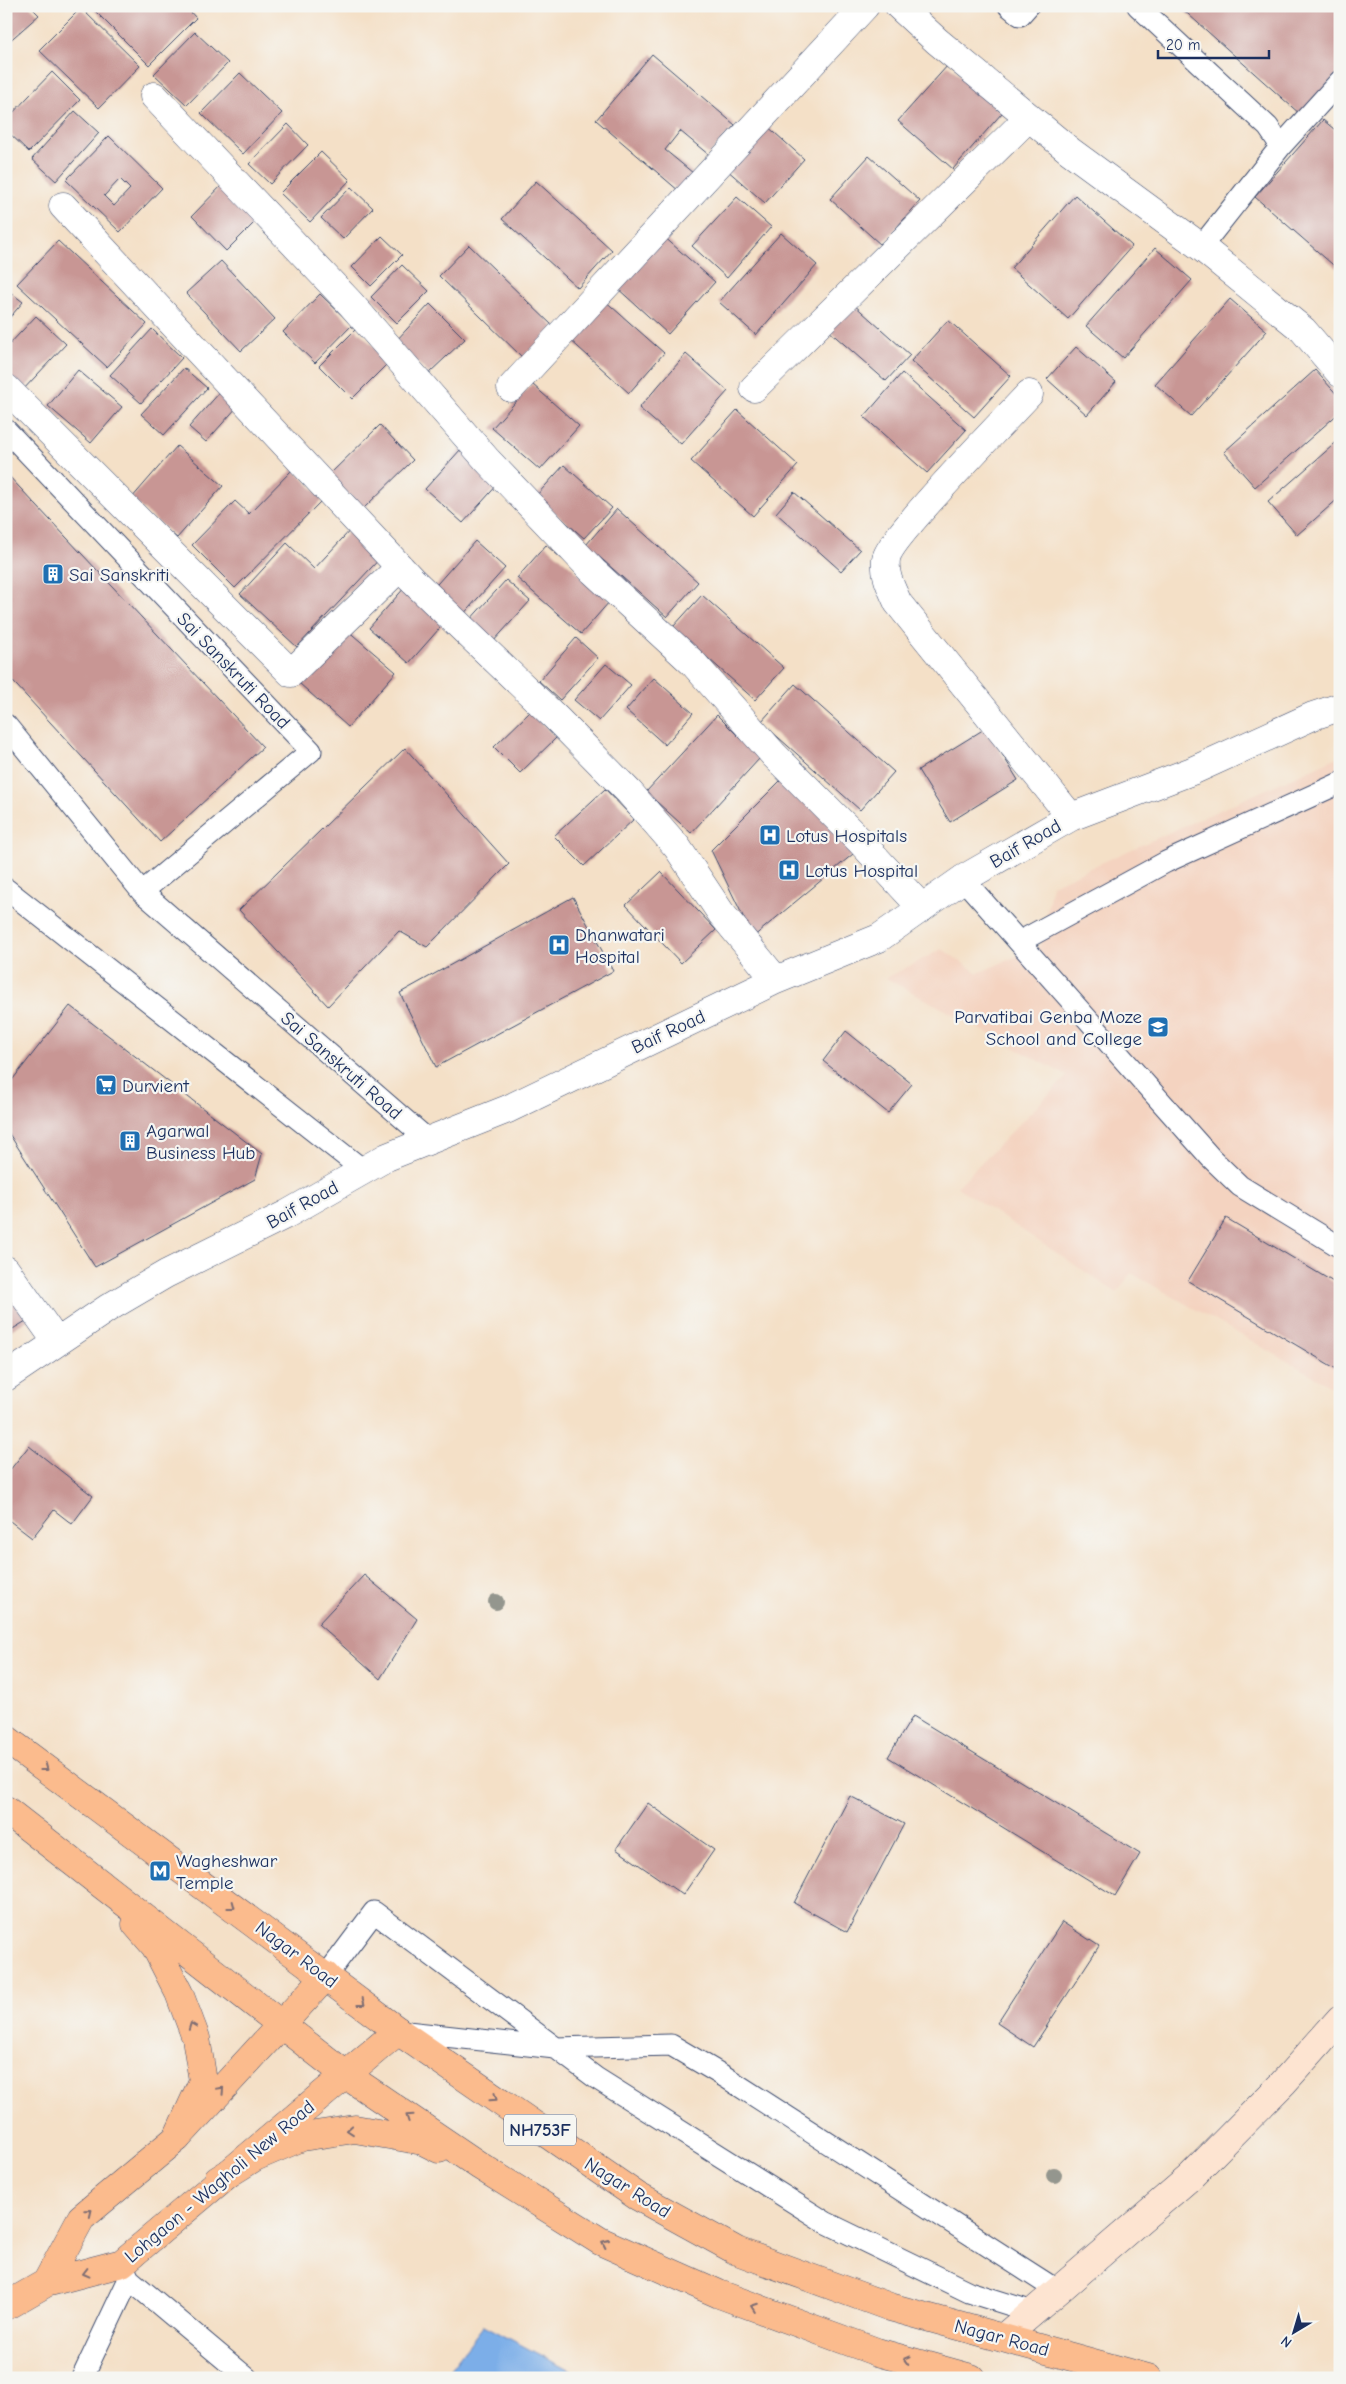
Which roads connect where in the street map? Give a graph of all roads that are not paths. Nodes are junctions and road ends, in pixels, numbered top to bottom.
1 (865, 6) edge
2 (899, 6) edge
3 (1009, 6) edge
4 (1028, 6) edge
5 (1138, 6) edge
6 (1340, 81) edge
7 (154, 96) dead end
8 (1029, 117) junction
9 (1281, 146) junction
10 (63, 206) dead end
11 (1201, 247) junction
12 (1340, 373) edge
13 (6, 388) edge
14 (510, 388) dead end
15 (754, 388) dead end
16 (1029, 394) dead end
17 (6, 430) edge
18 (400, 567) junction
19 (1340, 707) edge
20 (6, 725) edge
21 (1340, 783) edge
22 (1071, 817) junction
23 (963, 879) junction
24 (6, 888) edge
25 (142, 892) junction
26 (922, 908) junction
27 (1019, 942) junction
28 (776, 980) junction
29 (428, 1140) junction
30 (363, 1170) junction
31 (1340, 1247) edge
32 (6, 1270) edge
33 (56, 1341) junction
34 (6, 1377) edge
35 (6, 1739) edge
36 (6, 1810) edge
37 (95, 1878) junction
38 (326, 1976) junction
39 (1340, 2019) edge
40 (282, 2026) junction
41 (398, 2031) junction
42 (555, 2048) junction
43 (346, 2075) junction
44 (177, 2138) junction
45 (480, 2166) junction
46 (218, 2180) junction
47 (126, 2271) junction
48 (46, 2283) junction
49 (1058, 2291) junction
50 (6, 2306) edge
51 (1033, 2312) junction
52 (1003, 2338) junction
53 (82, 2378) edge
54 (247, 2378) edge
55 (971, 2378) edge
56 (1148, 2378) edge

1 - 14 street
2 - 8 street
3 - 4 lane
5 - 9 lane
6 - 9 lane
7 - 26 street
8 - 11 street
8 - 15 street
9 - 11 lane
10 - 18 street
11 - 12 street
13 - 18 street
16 - 22 street
17 - 25 lane, Sai Sanskruti Road
18 - 28 street
19 - 22 street, Baif Road
20 - 25 lane, Sai Sanskruti Road
21 - 27 lane
22 - 23 street, Baif Road
23 - 26 street, Baif Road
23 - 27 lane
24 - 30 lane
25 - 29 lane, Sai Sanskruti Road
26 - 28 street, Baif Road
27 - 31 lane
28 - 29 street, Baif Road
29 - 30 street, Baif Road
30 - 33 street, Baif Road
32 - 33 street
33 - 34 street, Baif Road
35 -> 38 main road, Nagar Road / NH753F
36 - 37 main road
37 - 40 main road
44 -> 37 main road
38 - 40 main road
38 -> 41 main road, Nagar Road / NH753F
38 - 42 lane
39 - 49 street
40 - 43 main road
44 -> 40 main road
41 - 42 lane
41 - 43 main road, Lohgaon - Wagholi New Road
41 -> 52 main road, Nagar Road / NH753F
42 - 49 lane
42 - 51 lane
45 -> 43 main road
43 - 46 main road, Lohgaon - Wagholi New Road
48 -> 44 main road
45 -> 46 main road
55 -> 45 main road
46 - 47 main road, Lohgaon - Wagholi New Road
47 -> 48 main road, Lohgaon - Wagholi New Road
47 - 53 lane
47 - 54 lane
48 - 50 main road, Lohgaon - Wagholi New Road
49 - 51 street
51 - 52 street
52 - 56 main road, Nagar Road / NH753F

